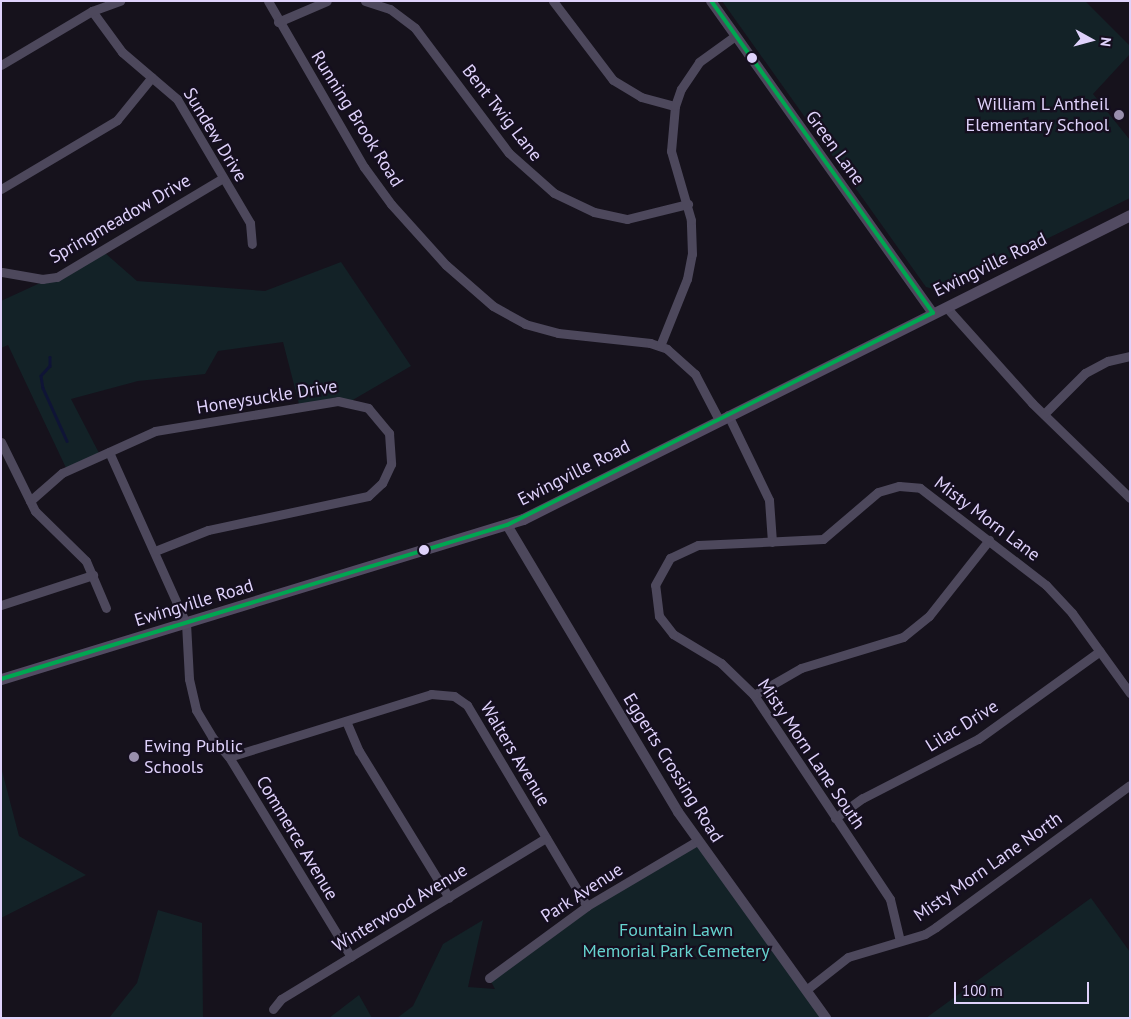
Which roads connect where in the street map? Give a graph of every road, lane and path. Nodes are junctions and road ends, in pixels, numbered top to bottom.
1 (120, 1) edge
2 (268, 1) edge
3 (327, 1) edge
4 (365, 1) edge
5 (553, 1) edge
6 (711, 1) edge
7 (92, 11) junction
8 (278, 22) junction
9 (735, 36) junction
10 (1, 66) edge
11 (152, 77) junction
12 (675, 106) junction
13 (223, 178) junction
14 (1, 189) edge
15 (688, 204) junction
16 (1130, 215) edge
17 (252, 244) dead end
18 (1, 272) edge
19 (946, 306) junction
20 (933, 313) junction
21 (660, 346) junction
22 (1130, 356) edge
23 (1044, 414) junction
24 (724, 418) junction
25 (1, 442) edge
26 (109, 452) junction
27 (1130, 498) edge
28 (30, 501) junction
29 (507, 525) junction
30 (990, 540) junction
31 (772, 542) junction
32 (155, 551) junction
33 (670, 558) joint
34 (93, 575) junction
35 (1, 605) edge
36 (106, 608) dead end
37 (186, 624) junction
38 (1100, 651) junction
39 (1, 679) edge
40 (1130, 693) edge
41 (754, 695) junction
42 (346, 721) junction
43 (229, 757) junction
44 (1130, 785) edge
45 (835, 818) junction
46 (546, 838) junction
47 (697, 841) junction
48 (449, 898) junction
49 (587, 906) junction
50 (900, 942) junction
51 (351, 957) junction
52 (489, 978) dead end
53 (806, 990) junction
54 (273, 1009) dead end
55 (826, 1018) edge

1 - 7 street
2 - 8 street, Running Brook Road
3 - 8 street
4 - 15 street, Bent Twig Lane
5 - 12 street
6 - 9 street, Green Lane
7 - 10 street
7 - 11 street, Sundew Drive
8 - 21 street, Running Brook Road
9 - 12 street
9 - 20 street, Green Lane
11 - 13 street, Sundew Drive
11 - 14 street
12 - 15 street
13 - 17 street, Sundew Drive
13 - 18 street, Springmeadow Drive
15 - 21 street
16 - 19 main road, Ewingville Road
19 - 20 main road, Ewingville Road
19 - 23 street
20 - 24 main road, Ewingville Road
21 - 24 street, Running Brook Road
22 - 23 street
23 - 27 street
24 - 29 main road, Ewingville Road
24 - 31 street, Running Brook Road
25 - 28 street
26 - 28 street, Honeysuckle Drive
26 - 32 street
26 - 32 street, Honeysuckle Drive
28 - 34 street
29 - 37 main road, Ewingville Road
29 - 47 street, Eggerts Crossing Road
30 - 31 street, Misty Morn Lane
30 - 38 street, Misty Morn Lane
30 - 41 street
31 - 33 street, Misty Morn Lane
32 - 37 street
33 - 41 street, Misty Morn Lane South
34 - 35 street
34 - 36 street
37 - 39 main road, Ewingville Road
37 - 43 street, Commerce Avenue
38 - 40 street, Misty Morn Lane
38 - 45 street, Lilac Drive
41 - 45 street, Misty Morn Lane South
42 - 43 street, Walters Avenue
42 - 46 street, Walters Avenue
42 - 48 street
43 - 51 street, Commerce Avenue
44 - 50 street, Misty Morn Lane North
45 - 50 street, Misty Morn Lane South
46 - 48 street, Winterwood Avenue
46 - 49 street, Walters Avenue
47 - 49 street, Park Avenue
47 - 53 street, Eggerts Crossing Road
48 - 51 street, Winterwood Avenue
49 - 52 street, Park Avenue
50 - 53 street, Misty Morn Lane North
51 - 54 street, Winterwood Avenue
53 - 55 street, Eggerts Crossing Road

